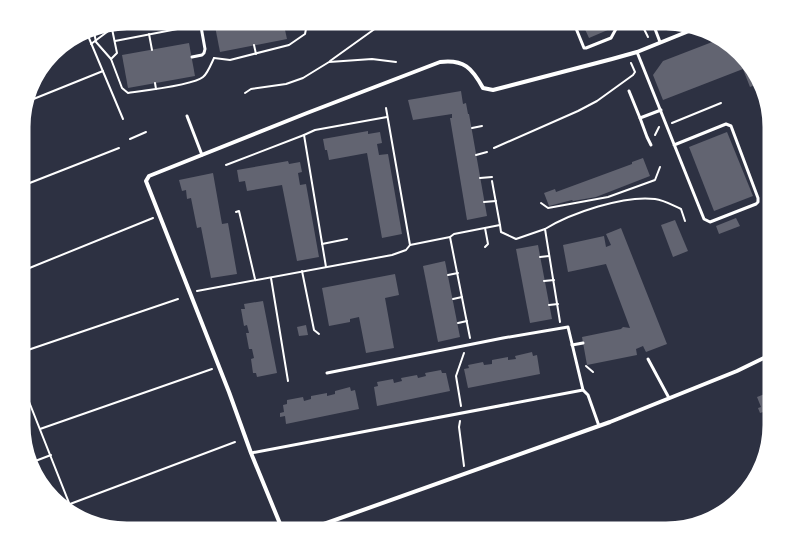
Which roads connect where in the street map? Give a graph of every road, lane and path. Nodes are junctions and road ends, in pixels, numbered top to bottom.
1 (179, 28) edge
2 (201, 28) edge
3 (307, 28) edge
4 (376, 28) edge
5 (576, 28) edge
6 (616, 28) edge
7 (644, 28) edge
8 (655, 28) edge
9 (113, 29) edge
10 (110, 30) edge
11 (689, 31) edge
12 (94, 33) edge
13 (149, 34) junction
14 (88, 36) edge
15 (648, 37) dead end
16 (96, 42) junction
17 (115, 42) junction
18 (660, 42) junction
19 (91, 44) junction
20 (254, 45) dead end
21 (152, 50) dead end
22 (637, 52) junction
23 (256, 54) junction
24 (192, 57) dead end
25 (111, 59) junction
26 (329, 62) junction
27 (396, 62) dead end
28 (631, 63) dead end
29 (102, 71) junction
30 (156, 83) dead end
31 (156, 89) junction
32 (629, 91) dead end
33 (245, 93) dead end
34 (32, 100) edge
35 (721, 103) dead end
36 (386, 108) dead end
37 (661, 110) junction
38 (187, 116) dead end
39 (387, 117) junction
40 (640, 118) junction
41 (123, 119) dead end
42 (678, 120) dead end
43 (665, 122) junction
44 (482, 126) dead end
45 (472, 128) dead end
46 (146, 132) dead end
47 (304, 134) junction
48 (655, 135) dead end
49 (130, 139) dead end
50 (651, 145) dead end
51 (674, 145) junction
52 (119, 148) dead end
53 (494, 148) dead end
54 (487, 152) dead end
55 (202, 155) junction
56 (476, 155) dead end
57 (226, 165) dead end
58 (660, 167) dead end
59 (492, 177) dead end
60 (480, 178) dead end
61 (492, 181) dead end
62 (28, 184) edge
63 (496, 201) junction
64 (484, 202) dead end
65 (541, 203) dead end
66 (236, 212) dead end
67 (160, 216) junction
68 (685, 221) dead end
69 (500, 225) junction
70 (485, 228) junction
71 (545, 229) junction
72 (450, 237) junction
73 (347, 239) dead end
74 (322, 244) junction
75 (410, 245) junction
76 (485, 247) dead end
77 (549, 256) junction
78 (540, 257) dead end
79 (326, 267) junction
80 (28, 269) edge
81 (302, 271) junction
82 (458, 273) junction
83 (448, 275) dead end
84 (271, 277) junction
85 (255, 279) junction
86 (554, 280) junction
87 (544, 281) dead end
88 (189, 293) junction
89 (462, 297) junction
90 (453, 299) dead end
91 (178, 300) dead end
92 (558, 304) junction
93 (549, 305) dead end
94 (467, 321) junction
95 (458, 323) dead end
96 (559, 329) junction
97 (319, 334) dead end
98 (583, 343) dead end
99 (468, 346) junction
100 (572, 346) junction
101 (28, 350) edge
102 (765, 357) edge
103 (648, 359) dead end
104 (586, 366) dead end
105 (219, 367) junction
106 (593, 372) dead end
107 (327, 373) dead end
108 (288, 381) dead end
109 (583, 390) junction
110 (668, 398) junction
111 (28, 399) edge
112 (461, 413) junction
113 (599, 426) junction
114 (40, 429) junction
115 (235, 442) dead end
116 (251, 453) junction
117 (51, 456) junction
118 (35, 461) edge
119 (464, 466) dead end
120 (70, 504) joint
121 (280, 524) edge
122 (324, 524) edge

1 - 13 path
2 - 24 lane
3 - 23 path
4 - 26 path
5 - 6 lane
7 - 15 path
8 - 18 lane
9 - 17 path
10 - 16 path
11 - 18 street
12 - 16 path
13 - 17 path
13 - 21 path
14 - 19 path
16 - 19 path
16 - 25 path
17 - 25 path
18 - 22 street
19 - 29 path
20 - 23 path
22 - 37 lane
22 - 55 street
23 - 31 path
25 - 31 path
26 - 27 path
26 - 33 path
28 - 53 path
29 - 34 path
29 - 41 path
30 - 31 path
32 - 40 lane
35 - 42 path
36 - 39 path
37 - 40 lane
37 - 43 lane
38 - 55 lane
39 - 47 path
39 - 75 path
40 - 50 lane
43 - 48 path
43 - 51 lane
44 - 45 path
46 - 49 path
47 - 57 path
47 - 74 path
51 - 51 lane
52 - 62 path
54 - 56 path
55 - 67 street
58 - 65 path
59 - 60 path
61 - 63 path
63 - 64 path
63 - 69 path
66 - 85 path
67 - 80 path
67 - 88 street
68 - 71 path
69 - 70 path
69 - 71 path
70 - 72 path
70 - 76 path
71 - 77 path
72 - 75 path
72 - 82 path
73 - 74 path
74 - 79 path
75 - 79 path
77 - 78 path
77 - 86 path
79 - 81 path
81 - 84 path
81 - 97 path
82 - 83 path
82 - 89 path
84 - 85 path
84 - 108 path
85 - 88 path
86 - 87 path
86 - 92 path
88 - 105 street
89 - 90 path
89 - 94 path
91 - 101 path
92 - 93 path
92 - 96 path
94 - 95 path
94 - 99 path
96 - 99 lane
96 - 100 lane
98 - 100 lane
99 - 107 lane
99 - 112 path
100 - 109 lane
102 - 110 street
103 - 110 lane
104 - 106 path
105 - 114 path
105 - 116 street
109 - 112 lane
109 - 113 lane
110 - 113 street
111 - 114 path
112 - 116 lane
112 - 119 path
113 - 122 street
114 - 117 path
115 - 120 path
116 - 121 street
117 - 118 path
117 - 120 path

